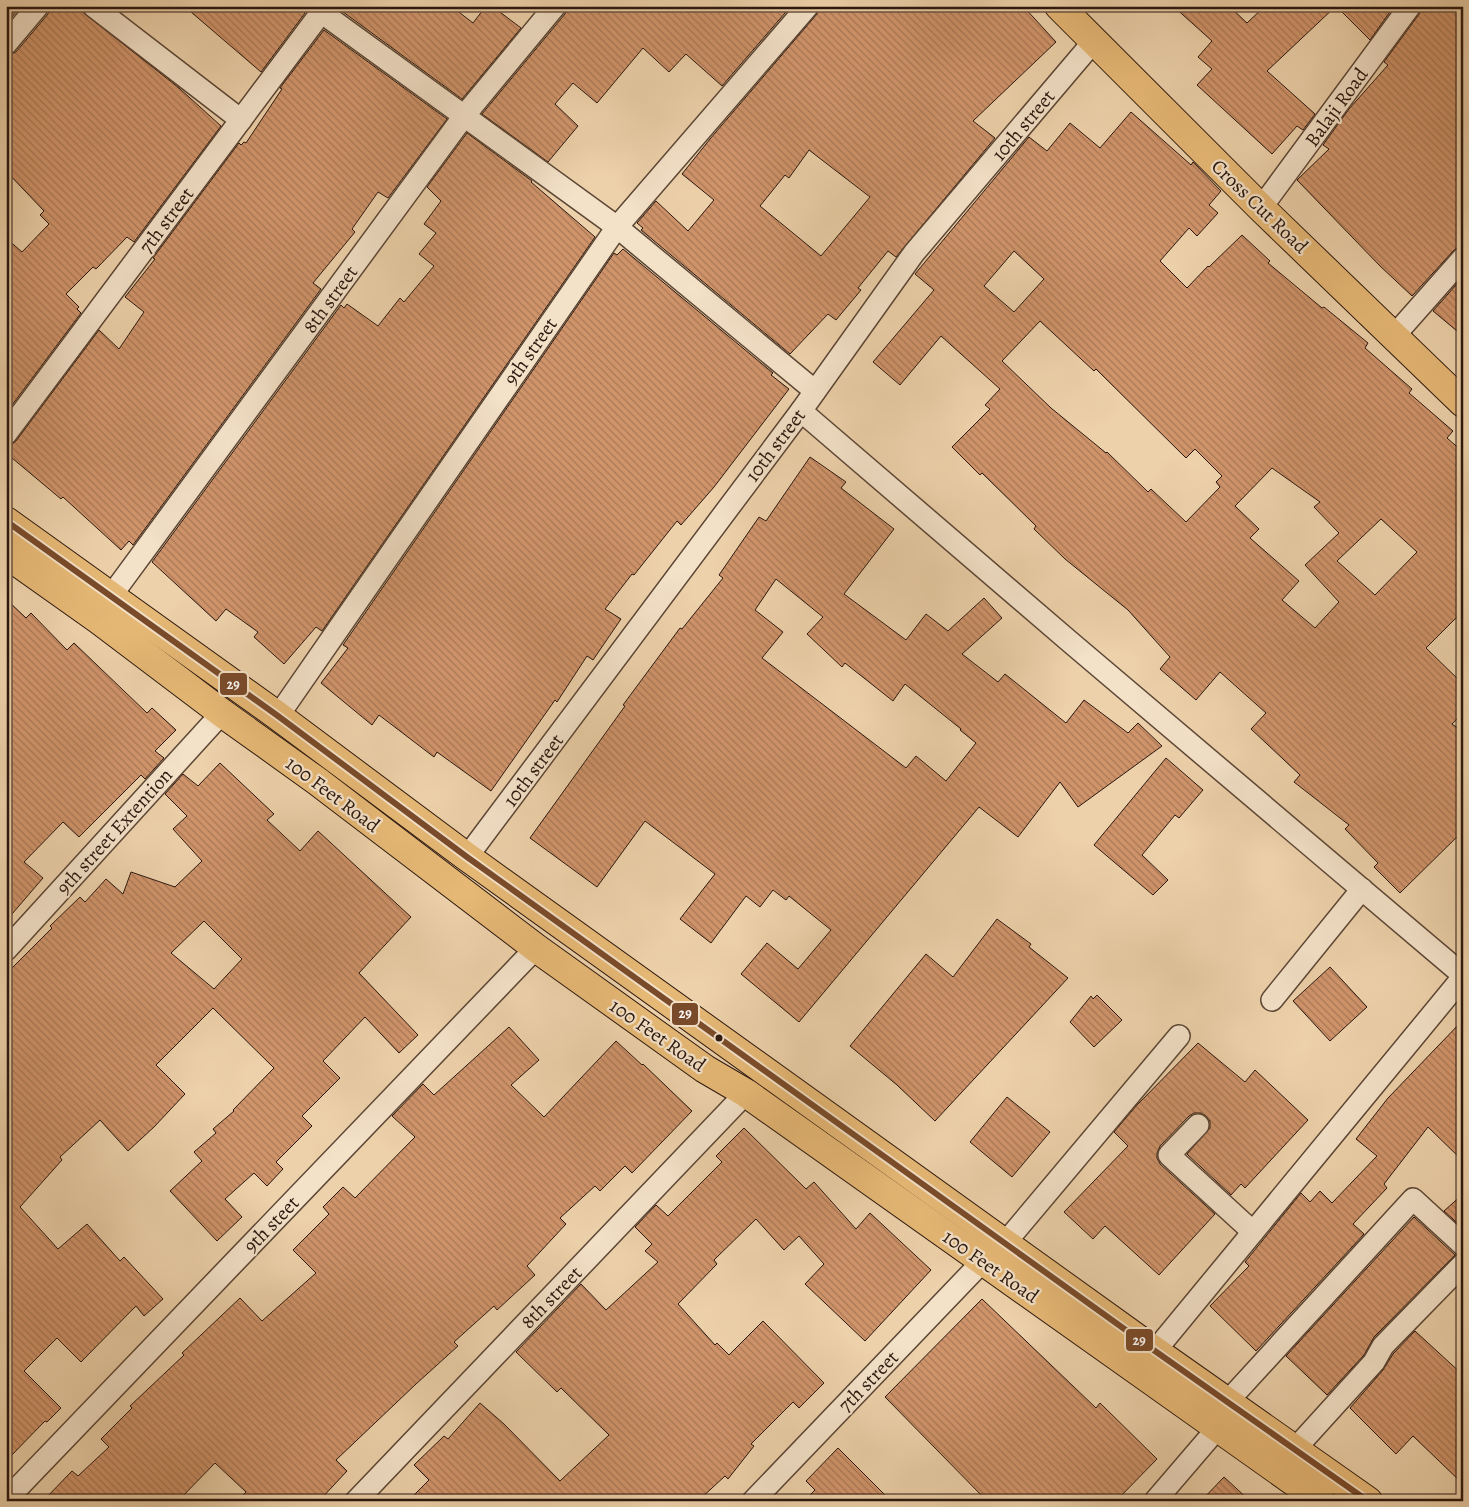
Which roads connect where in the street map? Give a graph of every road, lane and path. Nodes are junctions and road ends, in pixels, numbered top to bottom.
1 (38, 6) edge
2 (93, 6) edge
3 (555, 6) edge
4 (808, 6) edge
5 (1059, 6) edge
6 (1410, 6) edge
7 (323, 9) edge
8 (1094, 41) junction
9 (6, 44) edge
10 (464, 116) junction
11 (242, 120) junction
12 (1261, 208) junction
13 (617, 227) junction
14 (1463, 258) edge
15 (1394, 336) junction
16 (815, 392) junction
17 (1463, 403) edge
18 (801, 411) junction
19 (6, 434) edge
20 (6, 521) edge
21 (6, 554) edge
22 (111, 596) junction
23 (222, 713) junction
24 (278, 716) junction
25 (467, 857) junction
26 (1362, 890) junction
27 (536, 948) junction
28 (6, 950) edge
29 (1463, 976) edge
30 (1272, 1000) dead end
31 (1179, 1036) dead end
32 (746, 1093) junction
33 (1198, 1125) dead end
34 (1253, 1232) junction
35 (1005, 1244) junction
36 (1463, 1246) edge
37 (983, 1261) junction
38 (1463, 1264) edge
39 (1148, 1362) junction
40 (1231, 1404) junction
41 (1218, 1428) junction
42 (1295, 1449) junction
43 (6, 1500) edge
44 (356, 1501) edge
45 (753, 1501) edge
46 (1156, 1501) edge
47 (1321, 1501) edge
48 (1368, 1501) edge

1 - 9 street
2 - 11 street
3 - 10 street, 8th street
4 - 13 street, 9th street
5 - 8 main road, Cross Cut Road
6 - 12 street, Balaji Road
7 - 10 street
7 - 11 street, 7th street
8 - 12 main road, Cross Cut Road
8 - 16 street, 10th street
10 - 13 street
10 - 22 street, 8th street
11 - 19 street, 7th street
12 - 15 main road, Cross Cut Road
13 - 16 street
13 - 24 street, 9th street
14 - 15 street
15 - 17 main road, Cross Cut Road
16 - 18 street, 10th street
18 - 25 street, 10th street
18 - 26 street
20 - 22 main road, 100 Feet Road
21 - 23 main road, 100 Feet Road
22 - 24 main road, 100 Feet Road
23 - 27 main road, 100 Feet Road
23 - 28 street, 9th street Extention
24 - 25 main road, 100 Feet Road
25 - 35 main road, 100 Feet Road
26 - 29 street
26 - 30 street
27 - 32 main road, 100 Feet Road
27 - 43 street, 9th steet
29 - 34 street
31 - 35 street
32 - 37 main road, 100 Feet Road
32 - 44 street, 8th street
33 - 34 street
34 - 39 street
35 - 39 main road, 100 Feet Road
36 - 40 street
37 - 39 main road, 100 Feet Road
37 - 45 street, 7th street
38 - 42 street
39 - 40 main road, 100 Feet Road
39 - 41 main road, 100 Feet Road
40 - 41 street
40 - 42 main road, 100 Feet Road
41 - 46 street
41 - 47 main road, 100 Feet Road
42 - 48 main road, 100 Feet Road

